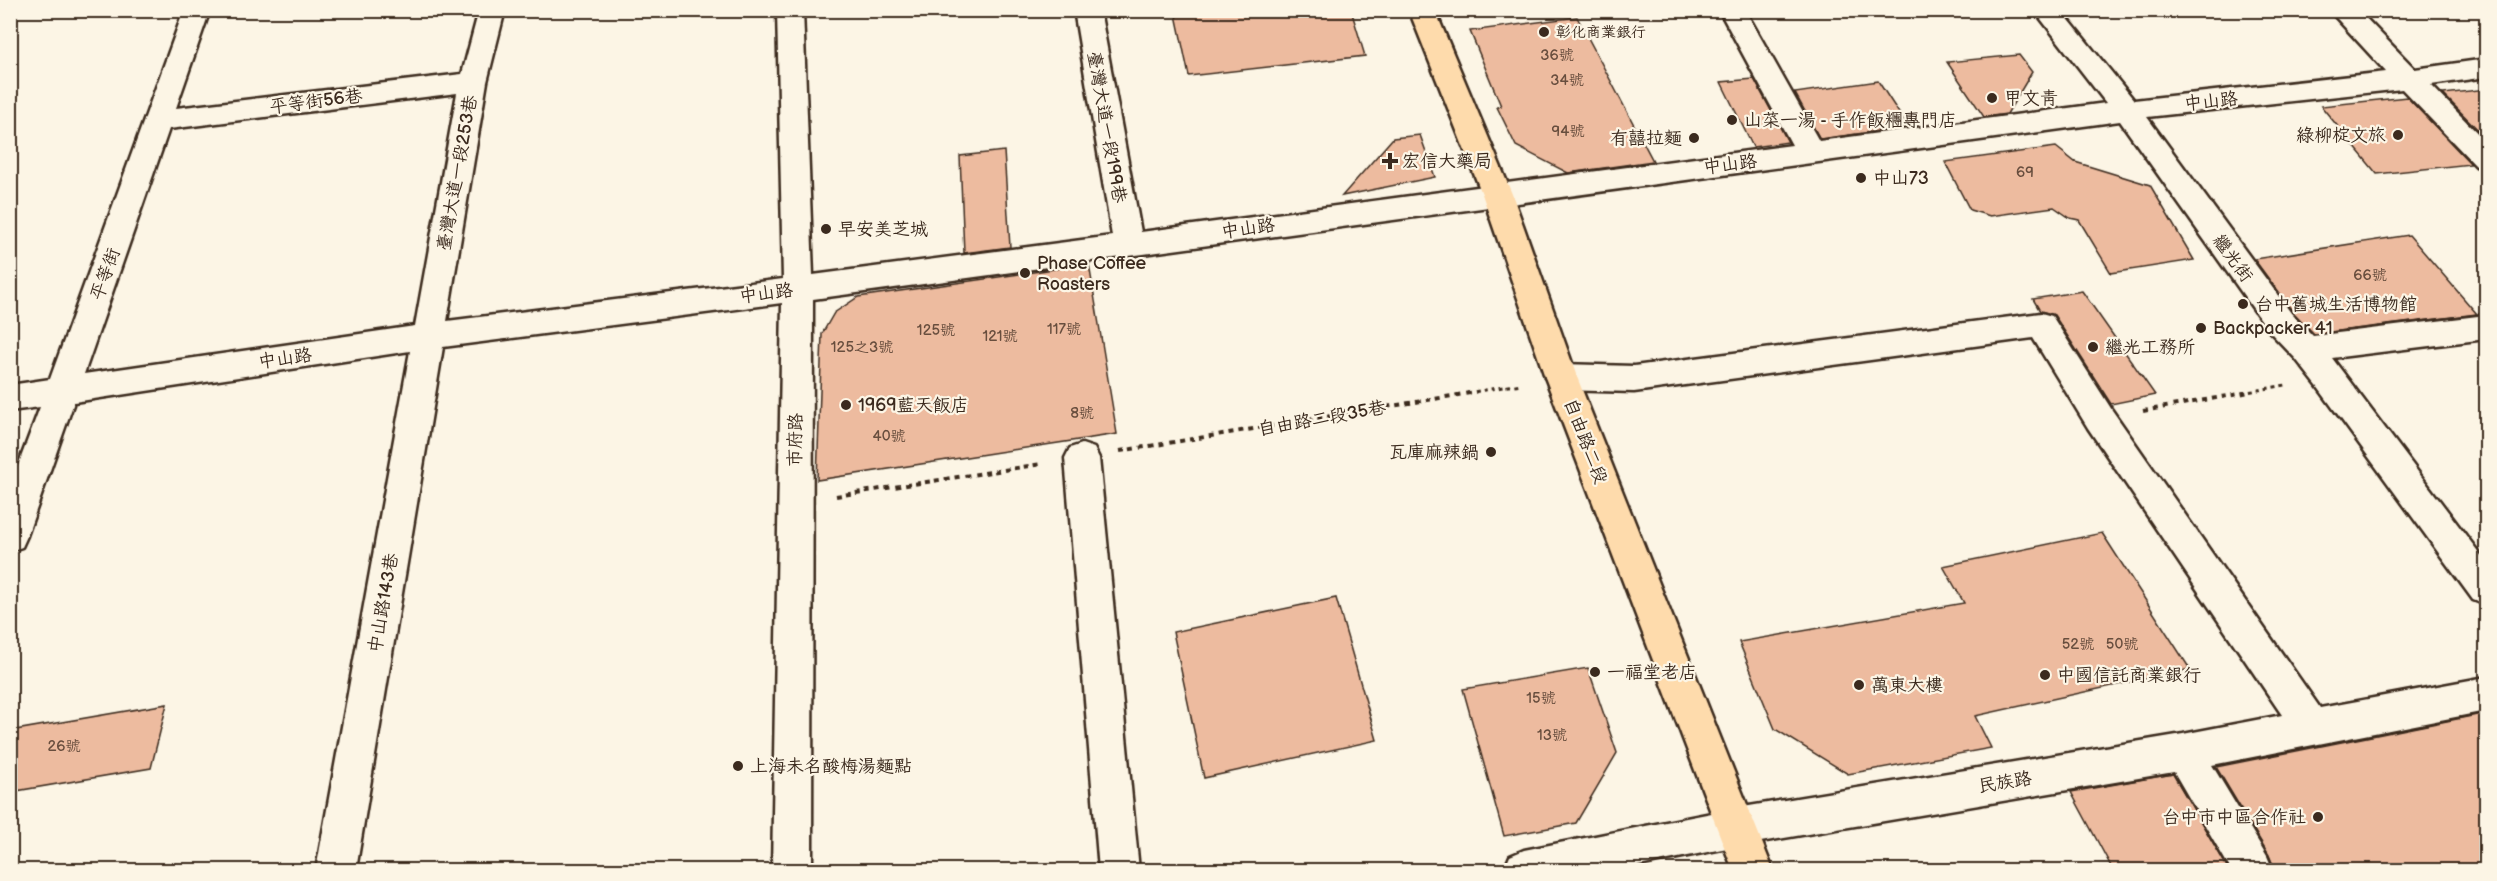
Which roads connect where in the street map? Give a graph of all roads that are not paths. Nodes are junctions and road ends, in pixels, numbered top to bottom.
1 (197, 10) edge
2 (492, 10) edge
3 (790, 10) edge
4 (1087, 10) edge
5 (1422, 10) edge
6 (1732, 10) edge
7 (2047, 10) edge
8 (2342, 10) edge
9 (2487, 68) edge
10 (2408, 79) junction
11 (473, 82) junction
12 (2127, 110) junction
13 (160, 120) junction
14 (1811, 153) junction
15 (2487, 159) edge
16 (1497, 194) junction
17 (1128, 244) junction
18 (798, 290) junction
19 (2487, 327) edge
20 (429, 336) junction
21 (2306, 349) junction
22 (1561, 377) junction
23 (63, 390) junction
24 (10, 398) edge
25 (1082, 458) road end
26 (10, 536) edge
27 (2487, 589) edge
28 (2487, 694) edge
29 (2312, 728) junction
30 (2183, 752) junction
31 (1737, 827) junction
32 (336, 870) edge
33 (792, 870) edge
34 (1119, 870) edge
35 (1524, 870) edge
36 (1753, 870) edge
37 (2253, 870) edge

1 - 13 street, 平等街
2 - 11 street, 臺灣大道一段253巷
3 - 18 street, 市府路
4 - 17 street, 臺灣大道一段199巷
5 - 16 main road, 自由路二段
6 - 14 street
7 - 12 street, 繼光街
8 - 10 street
9 - 10 street, 中山路
10 - 12 street, 中山路
10 - 15 street
11 - 13 street, 平等街56巷
11 - 20 street, 臺灣大道一段253巷
12 - 14 street, 中山路
12 - 21 street, 繼光街
13 - 23 street, 平等街
14 - 16 street, 中山路
16 - 17 street, 中山路
16 - 22 main road, 自由路二段
17 - 18 street, 中山路
18 - 20 street, 中山路
18 - 33 street, 市府路
19 - 21 street
20 - 23 street, 中山路
20 - 32 street, 中山路143巷
21 - 27 street, 繼光街
22 - 29 street
22 - 31 main road, 自由路二段
23 - 24 street, 中山路
23 - 26 street, 平等街
25 - 34 street
28 - 29 street, 民族路
29 - 30 street, 民族路
30 - 31 street, 民族路
30 - 37 street
31 - 35 street, 民族路
31 - 36 main road, 自由路二段

